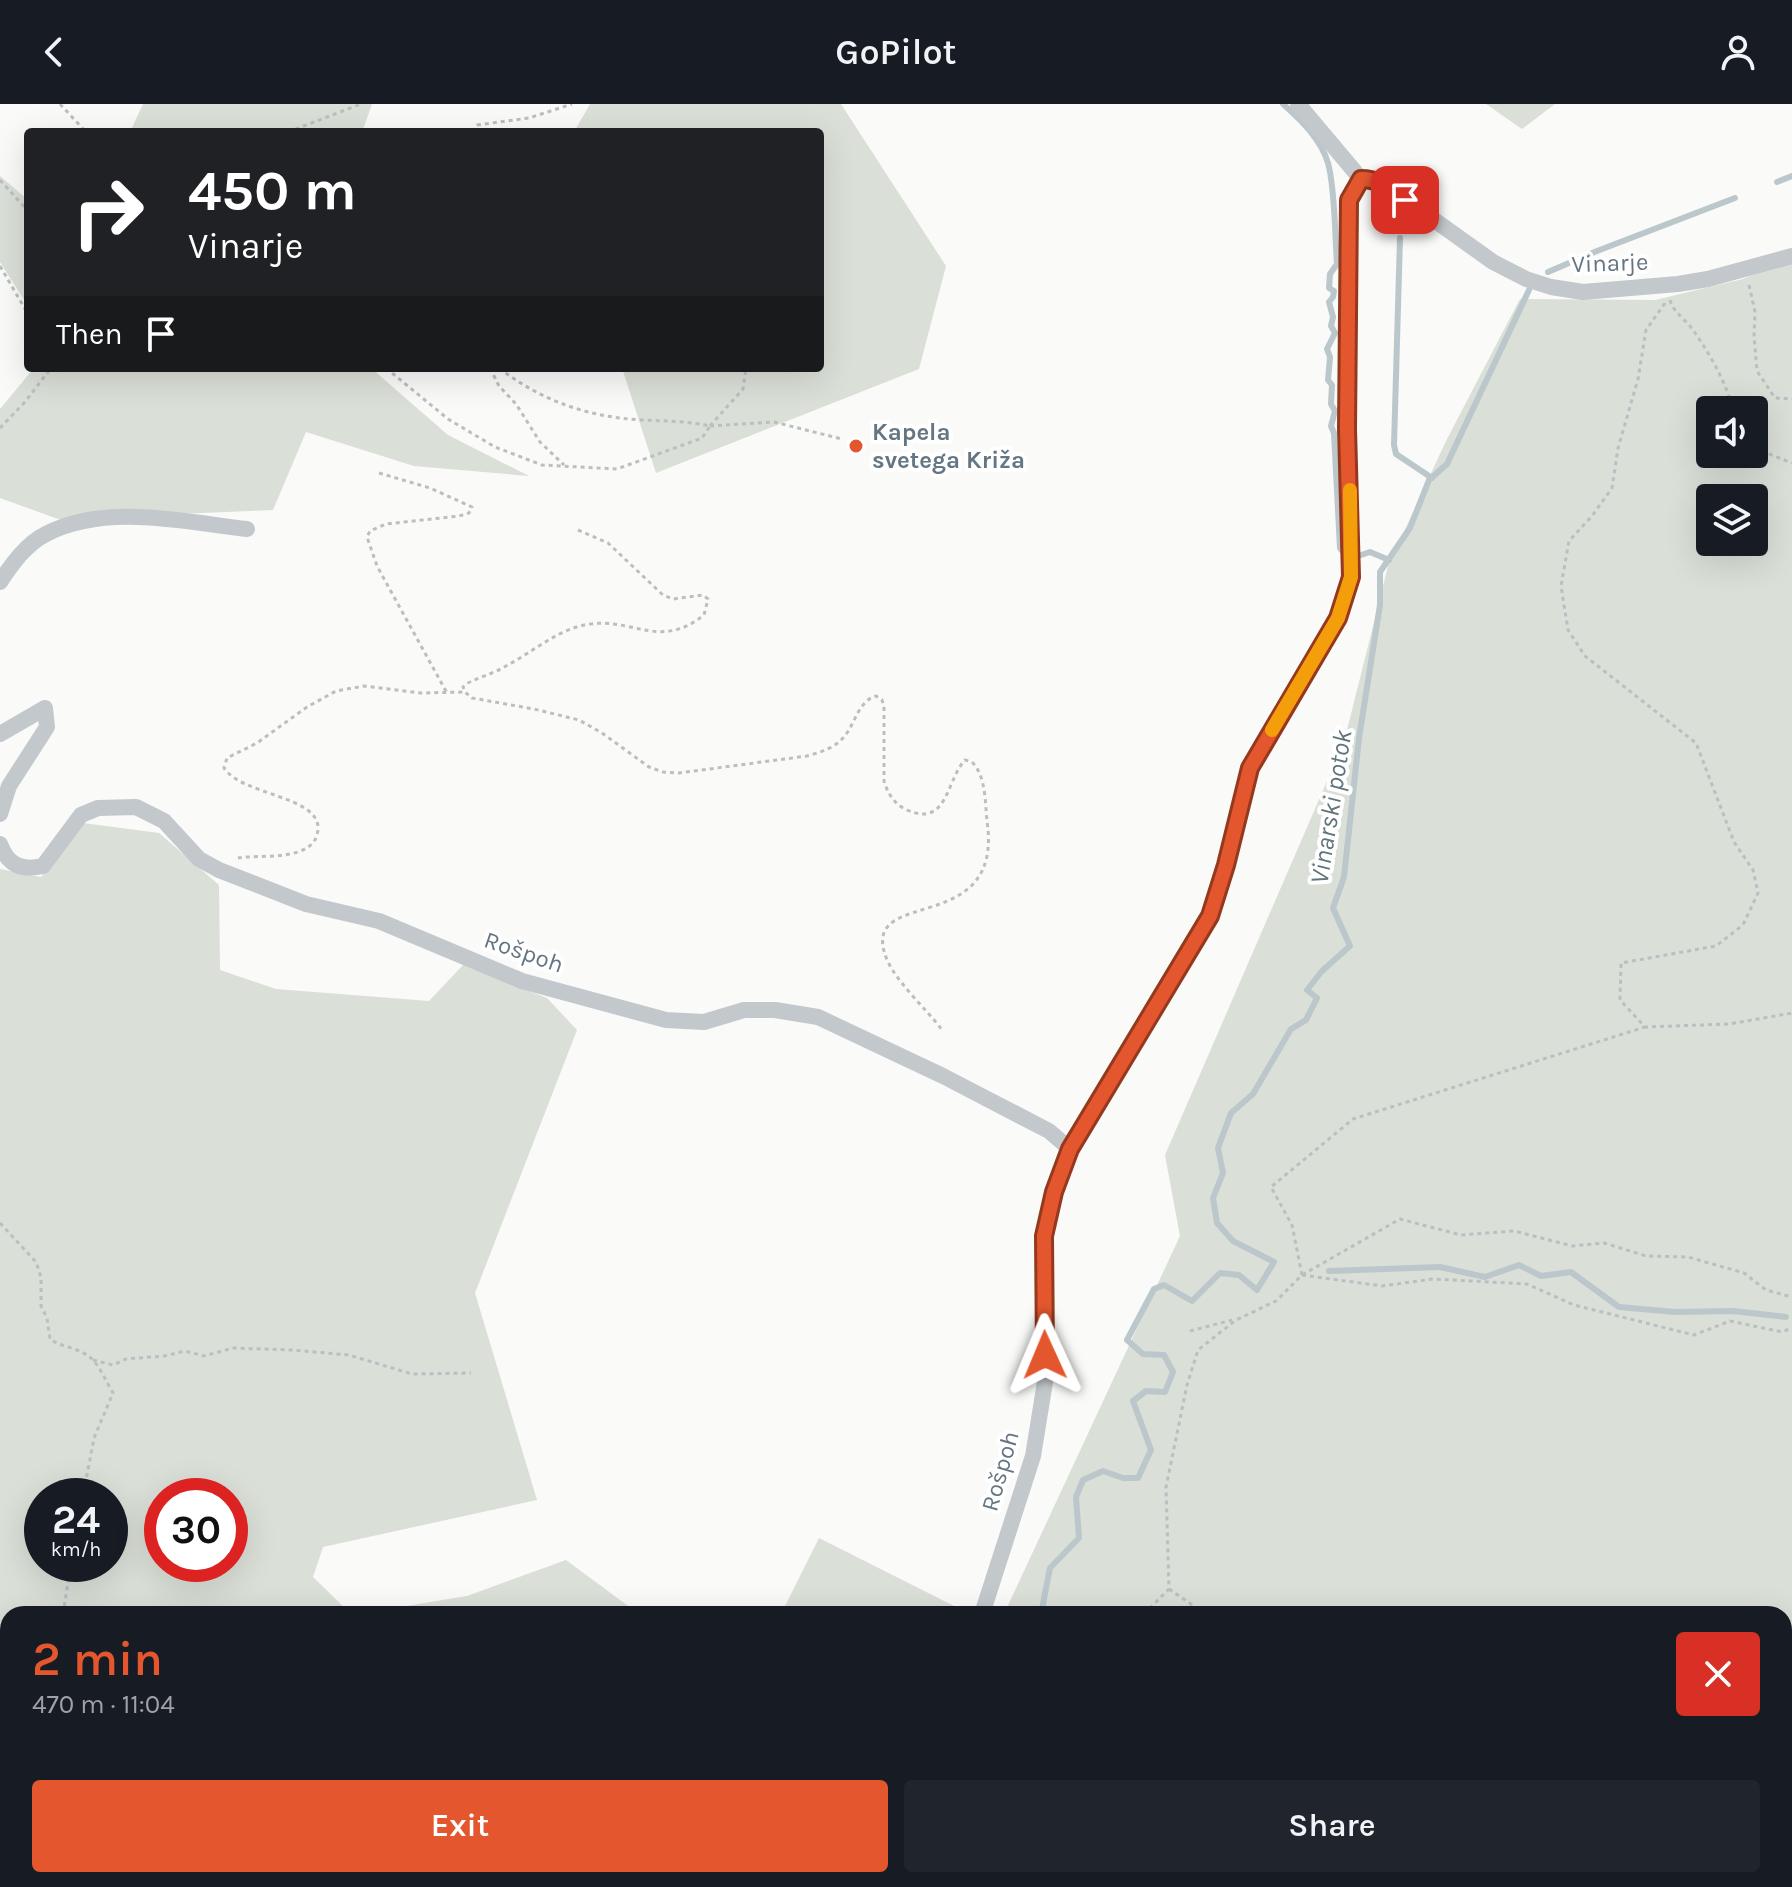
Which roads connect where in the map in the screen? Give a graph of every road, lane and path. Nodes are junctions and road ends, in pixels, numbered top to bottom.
1 (60, 104) edge
2 (361, 104) edge
3 (572, 104) edge
4 (1298, 104) edge
5 (82, 128) edge
6 (298, 128) edge
7 (475, 128) edge
8 (1361, 179) junction
9 (0, 180) edge
10 (24, 207) edge
11 (1792, 256) edge
12 (1766, 263) junction
13 (0, 266) edge
14 (1674, 290) junction
15 (24, 307) edge
16 (47, 372) edge
17 (391, 372) edge
18 (492, 372) edge
19 (504, 372) edge
20 (745, 372) edge
21 (1729, 396) edge
22 (1792, 399) edge
23 (710, 426) junction
24 (0, 428) edge
25 (842, 439) dead end
26 (1768, 454) edge
27 (1792, 463) edge
28 (564, 465) junction
29 (379, 473) dead end
30 (247, 529) dead end
31 (578, 530) dead end
32 (0, 582) edge
33 (465, 692) junction
34 (447, 693) junction
35 (0, 734) edge
36 (0, 814) edge
37 (0, 844) edge
38 (219, 870) junction
39 (1792, 1013) edge
40 (1645, 1027) junction
41 (942, 1030) dead end
42 (1070, 1149) junction
43 (0, 1223) edge
44 (1302, 1275) junction
45 (1792, 1297) edge
46 (1236, 1320) junction
47 (1792, 1328) edge
48 (1190, 1331) dead end
49 (93, 1360) junction
50 (471, 1373) dead end
51 (86, 1478) edge
52 (68, 1582) edge
53 (1169, 1589) junction
54 (64, 1606) edge
55 (985, 1606) edge
56 (1152, 1606) edge
57 (1194, 1606) edge

1 - 5 path
2 - 6 path
3 - 7 path
4 - 8 street
8 - 14 street, Vinarje
8 - 42 street, Rošpoh
9 - 10 path
11 - 12 street, Vinarje
12 - 14 street, Vinarje
12 - 22 path
13 - 15 path
14 - 21 path
14 - 40 path
16 - 24 path
17 - 28 path
18 - 28 path
19 - 23 path
20 - 23 path
23 - 25 path
23 - 28 path
26 - 27 path
29 - 34 path
30 - 32 street
31 - 33 path
33 - 34 path
33 - 41 path
34 - 38 path
35 - 36 street
37 - 38 street, Rošpoh
38 - 42 street, Rošpoh
39 - 40 path
40 - 44 path
42 - 55 street, Rošpoh
43 - 49 path
44 - 45 path
44 - 46 path
44 - 47 path
46 - 48 path
46 - 53 path
49 - 50 path
49 - 51 path
52 - 54 path
53 - 56 path
53 - 57 path

